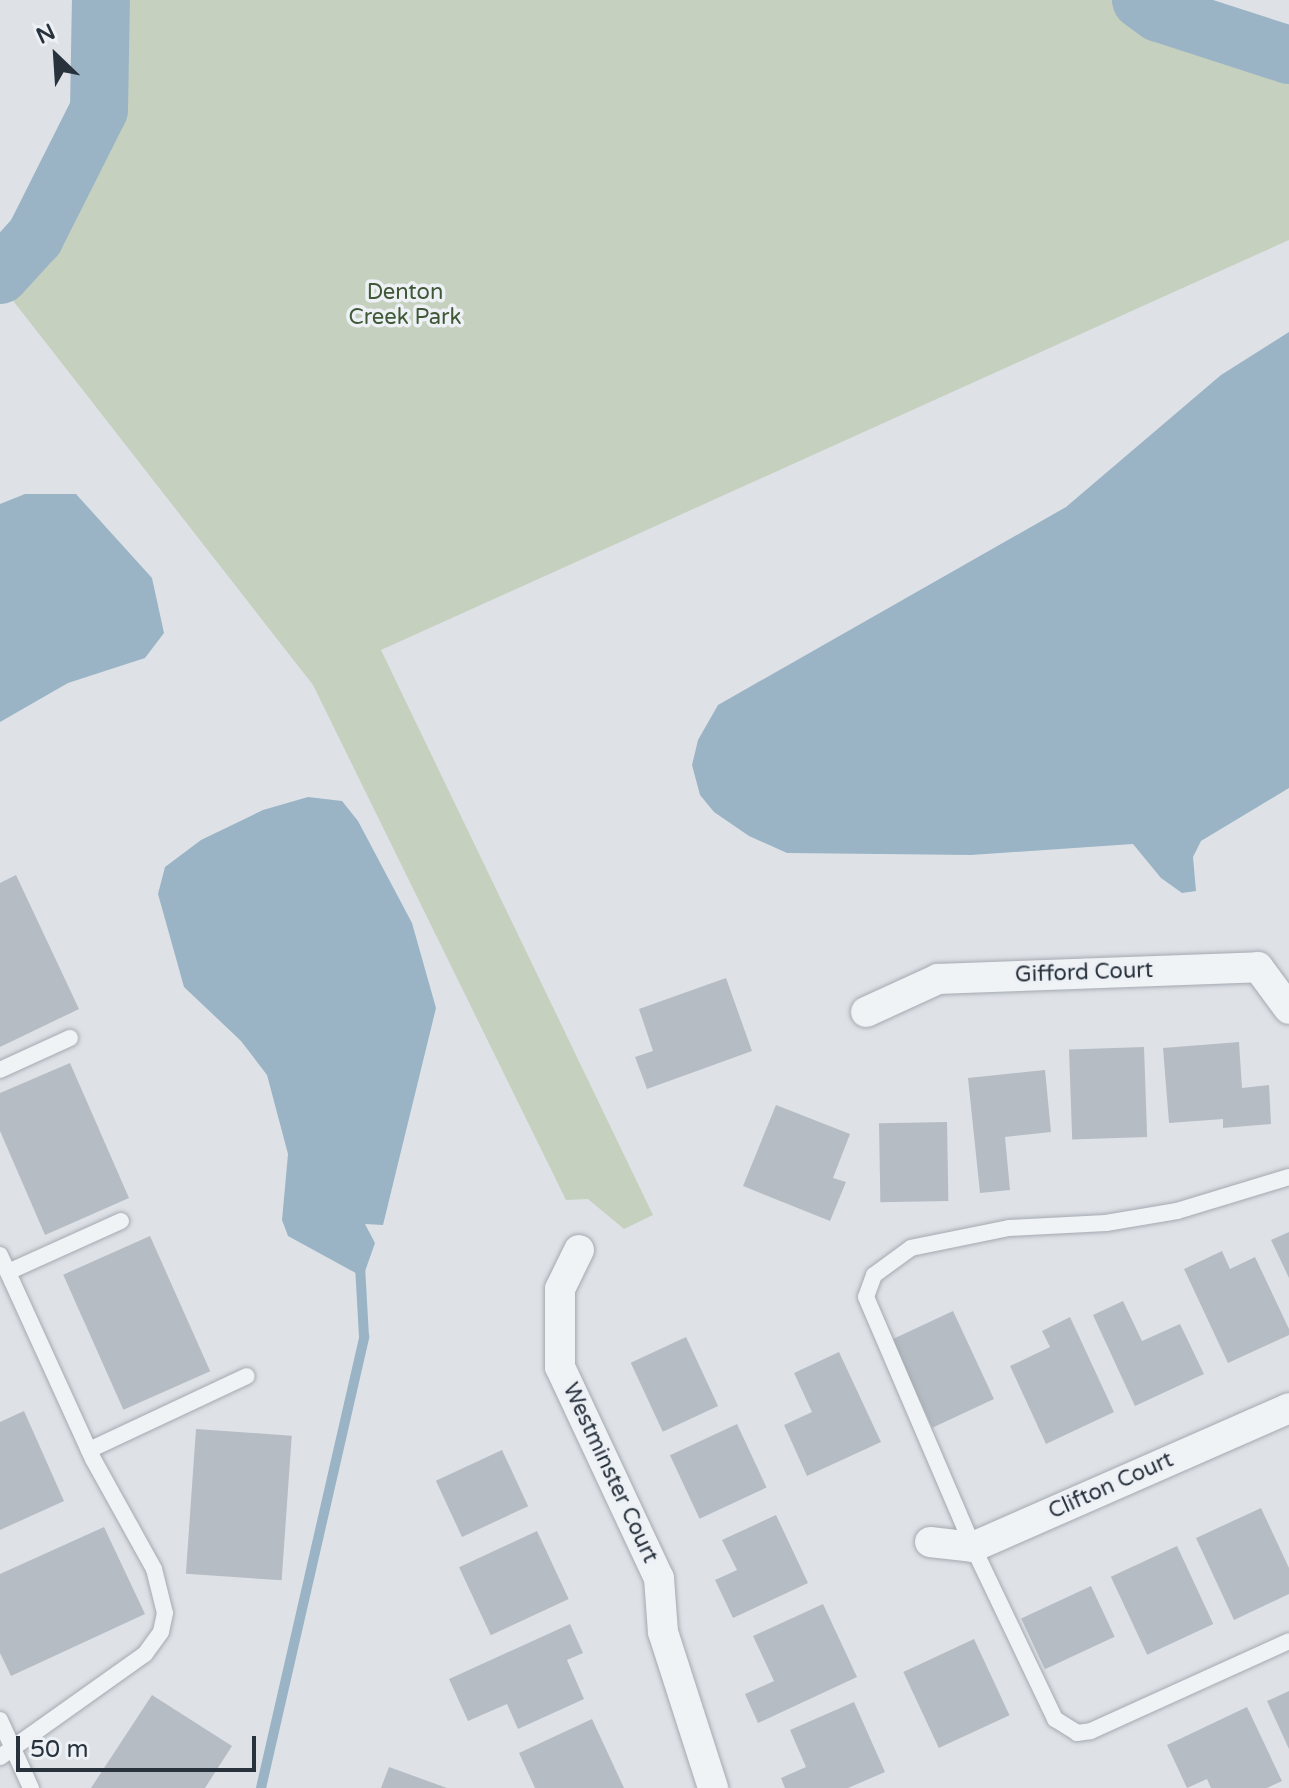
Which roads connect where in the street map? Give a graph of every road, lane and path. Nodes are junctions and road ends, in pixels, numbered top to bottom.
1 (1289, 1009) edge
2 (866, 1012) dead end
3 (70, 1038) dead end
4 (0, 1070) edge
5 (1289, 1177) edge
6 (121, 1221) dead end
7 (579, 1250) dead end
8 (0, 1255) edge
9 (8, 1272) junction
10 (247, 1376) dead end
11 (1289, 1408) edge
12 (89, 1450) junction
13 (930, 1542) dead end
14 (973, 1547) junction
15 (1289, 1641) edge
16 (0, 1720) edge
17 (6, 1753) edge
18 (31, 1788) edge
19 (713, 1788) edge

1 - 2 street, Gifford Court
3 - 4 lane
5 - 14 lane
6 - 9 lane
7 - 19 street, Westminster Court
8 - 9 lane
9 - 12 lane
10 - 12 lane
11 - 14 street, Clifton Court
12 - 17 lane
13 - 14 street
14 - 15 lane
16 - 17 lane
17 - 18 lane

